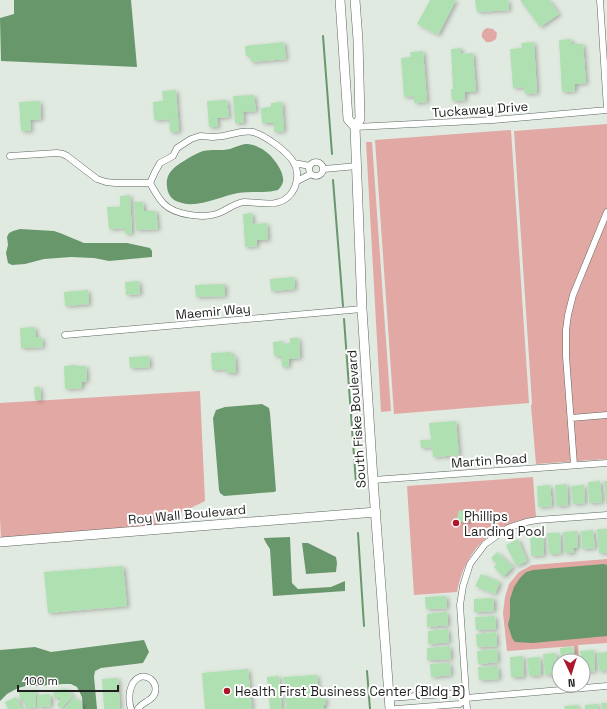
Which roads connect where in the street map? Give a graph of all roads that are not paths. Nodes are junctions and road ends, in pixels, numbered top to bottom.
1 (340, 0) edge
2 (355, 0) edge
3 (600, 0) edge
4 (607, 110) edge
5 (355, 127) junction
6 (10, 156) dead end
7 (294, 163) junction
8 (310, 166) junction
9 (356, 166) junction
10 (324, 169) junction
11 (311, 174) junction
12 (297, 181) junction
13 (150, 183) junction
14 (607, 212) edge
15 (362, 309) junction
16 (65, 335) dead end
17 (607, 415) edge
18 (571, 418) junction
19 (607, 463) edge
20 (574, 465) junction
21 (373, 480) junction
22 (376, 512) junction
23 (607, 514) edge
24 (0, 542) edge
25 (607, 686) edge
26 (389, 698) junction
27 (466, 698) junction
28 (131, 709) edge
29 (138, 709) edge
30 (390, 709) edge
31 (396, 709) edge
32 (467, 709) edge

1 - 5 main road, South Fiske Boulevard
2 - 5 main road, South Fiske Boulevard
3 - 4 street
4 - 5 street, Tuckaway Drive
5 - 9 main road, South Fiske Boulevard
6 - 13 street
7 - 8 street
7 - 12 street
7 - 13 street
8 - 10 street
8 - 11 street
9 - 10 street
9 - 15 main road, South Fiske Boulevard
10 - 11 street
11 - 12 street
12 - 13 street
14 - 18 street
15 - 16 street, Maemir Way
15 - 21 main road, South Fiske Boulevard
17 - 18 street
18 - 20 street
19 - 20 street, Martin Road
20 - 21 street, Martin Road
21 - 22 main road, South Fiske Boulevard
22 - 24 main road, Roy Wall Boulevard
22 - 26 main road, South Fiske Boulevard
23 - 27 street
25 - 27 street
26 - 27 street
26 - 30 main road, South Fiske Boulevard
27 - 31 street
27 - 32 street
28 - 29 street

